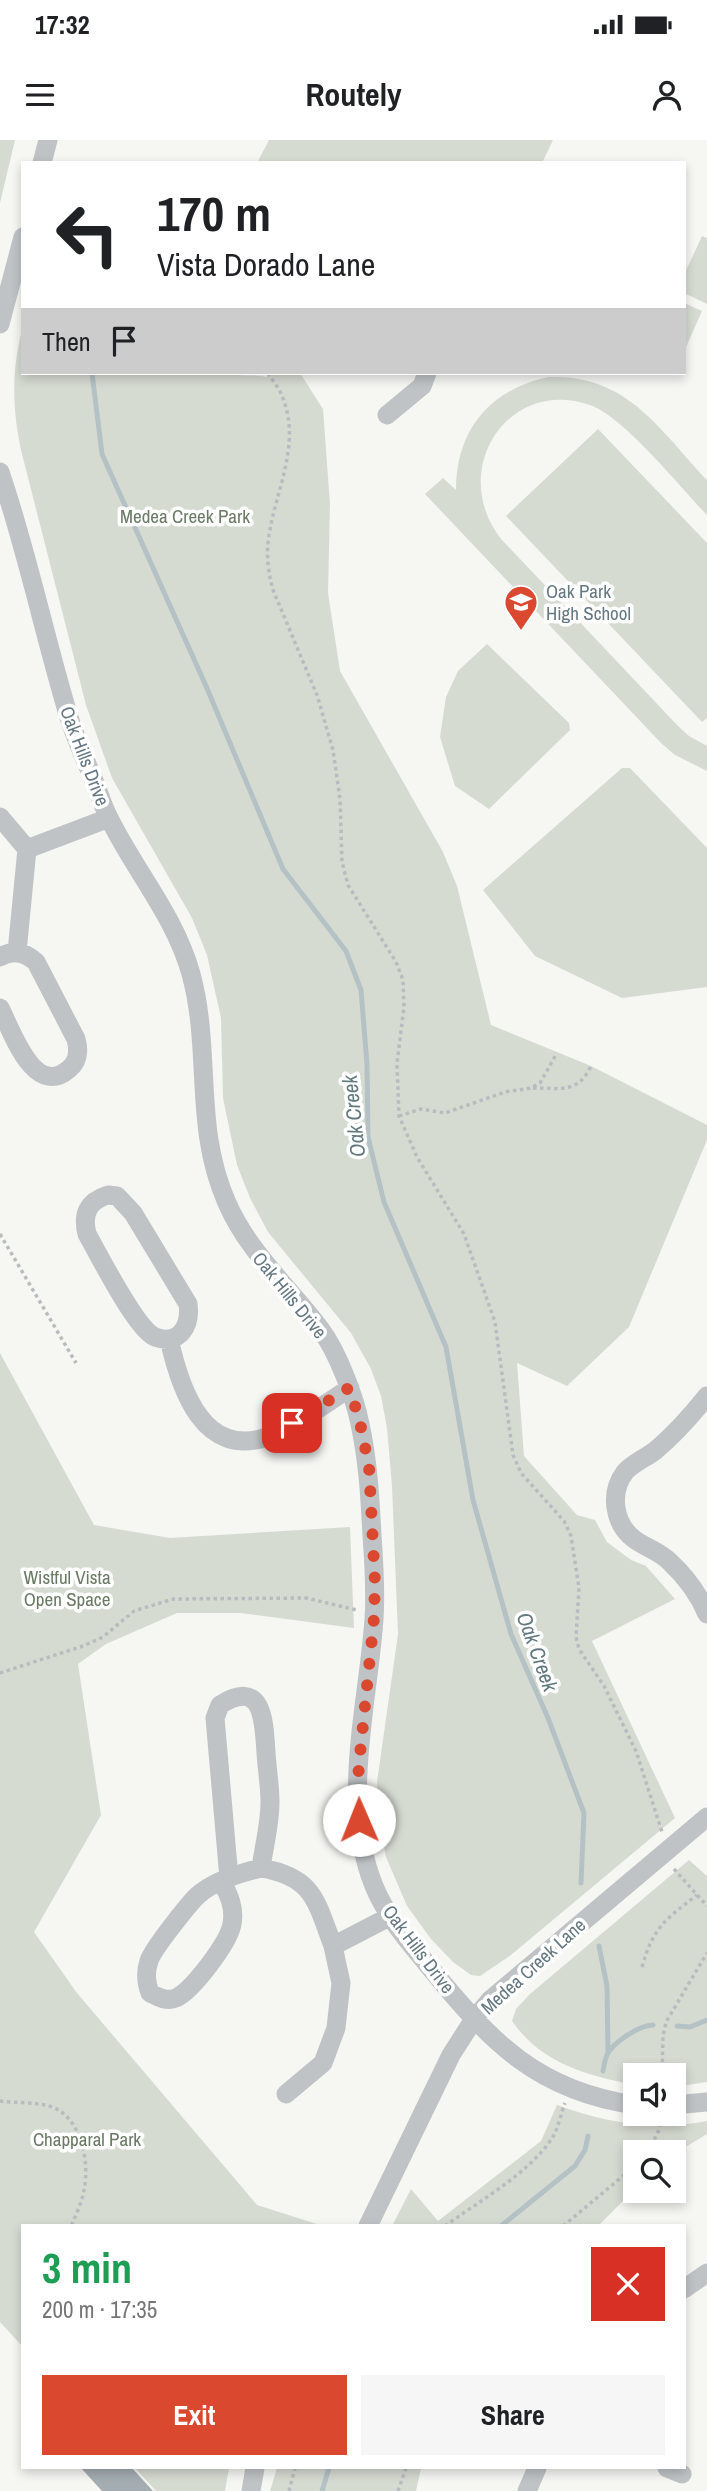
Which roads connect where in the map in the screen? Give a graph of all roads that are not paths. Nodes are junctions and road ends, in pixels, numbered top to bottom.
1 (48, 140) edge
2 (43, 161) edge
3 (21, 245) edge
4 (0, 324) edge
5 (426, 375) edge
6 (387, 415) dead end
7 (0, 472) edge
8 (0, 817) edge
9 (109, 818) junction
10 (27, 849) junction
11 (8, 954) edge
12 (0, 1008) edge
13 (169, 1339) junction
14 (349, 1388) junction
15 (707, 1396) edge
16 (707, 1614) edge
17 (707, 1817) edge
18 (261, 1868) junction
19 (225, 1880) junction
20 (391, 1916) junction
21 (333, 1946) junction
22 (474, 2019) junction
23 (286, 2094) dead end
24 (707, 2102) edge
25 (623, 2103) edge
26 (686, 2104) edge
27 (369, 2224) edge
28 (707, 2273) edge
29 (686, 2288) edge
30 (255, 2469) edge
31 (537, 2469) edge
32 (251, 2491) edge
33 (527, 2491) edge

1 - 2 street
3 - 4 street
5 - 6 street
7 - 9 street, Oak Hills Drive
8 - 10 street
9 - 10 street
9 - 14 street, Oak Hills Drive
10 - 11 street
11 - 12 street
13 - 13 street
13 - 14 street
14 - 20 street, Oak Hills Drive
15 - 16 street
17 - 22 street, Medea Creek Lane
18 - 19 street
18 - 19 street
18 - 21 street
19 - 19 street
20 - 21 street
20 - 22 street, Oak Hills Drive
21 - 23 street
22 - 25 street, Oak Hills Drive
22 - 27 street, Medea Creek Lane
24 - 26 street
28 - 29 street
30 - 32 street
31 - 33 street

